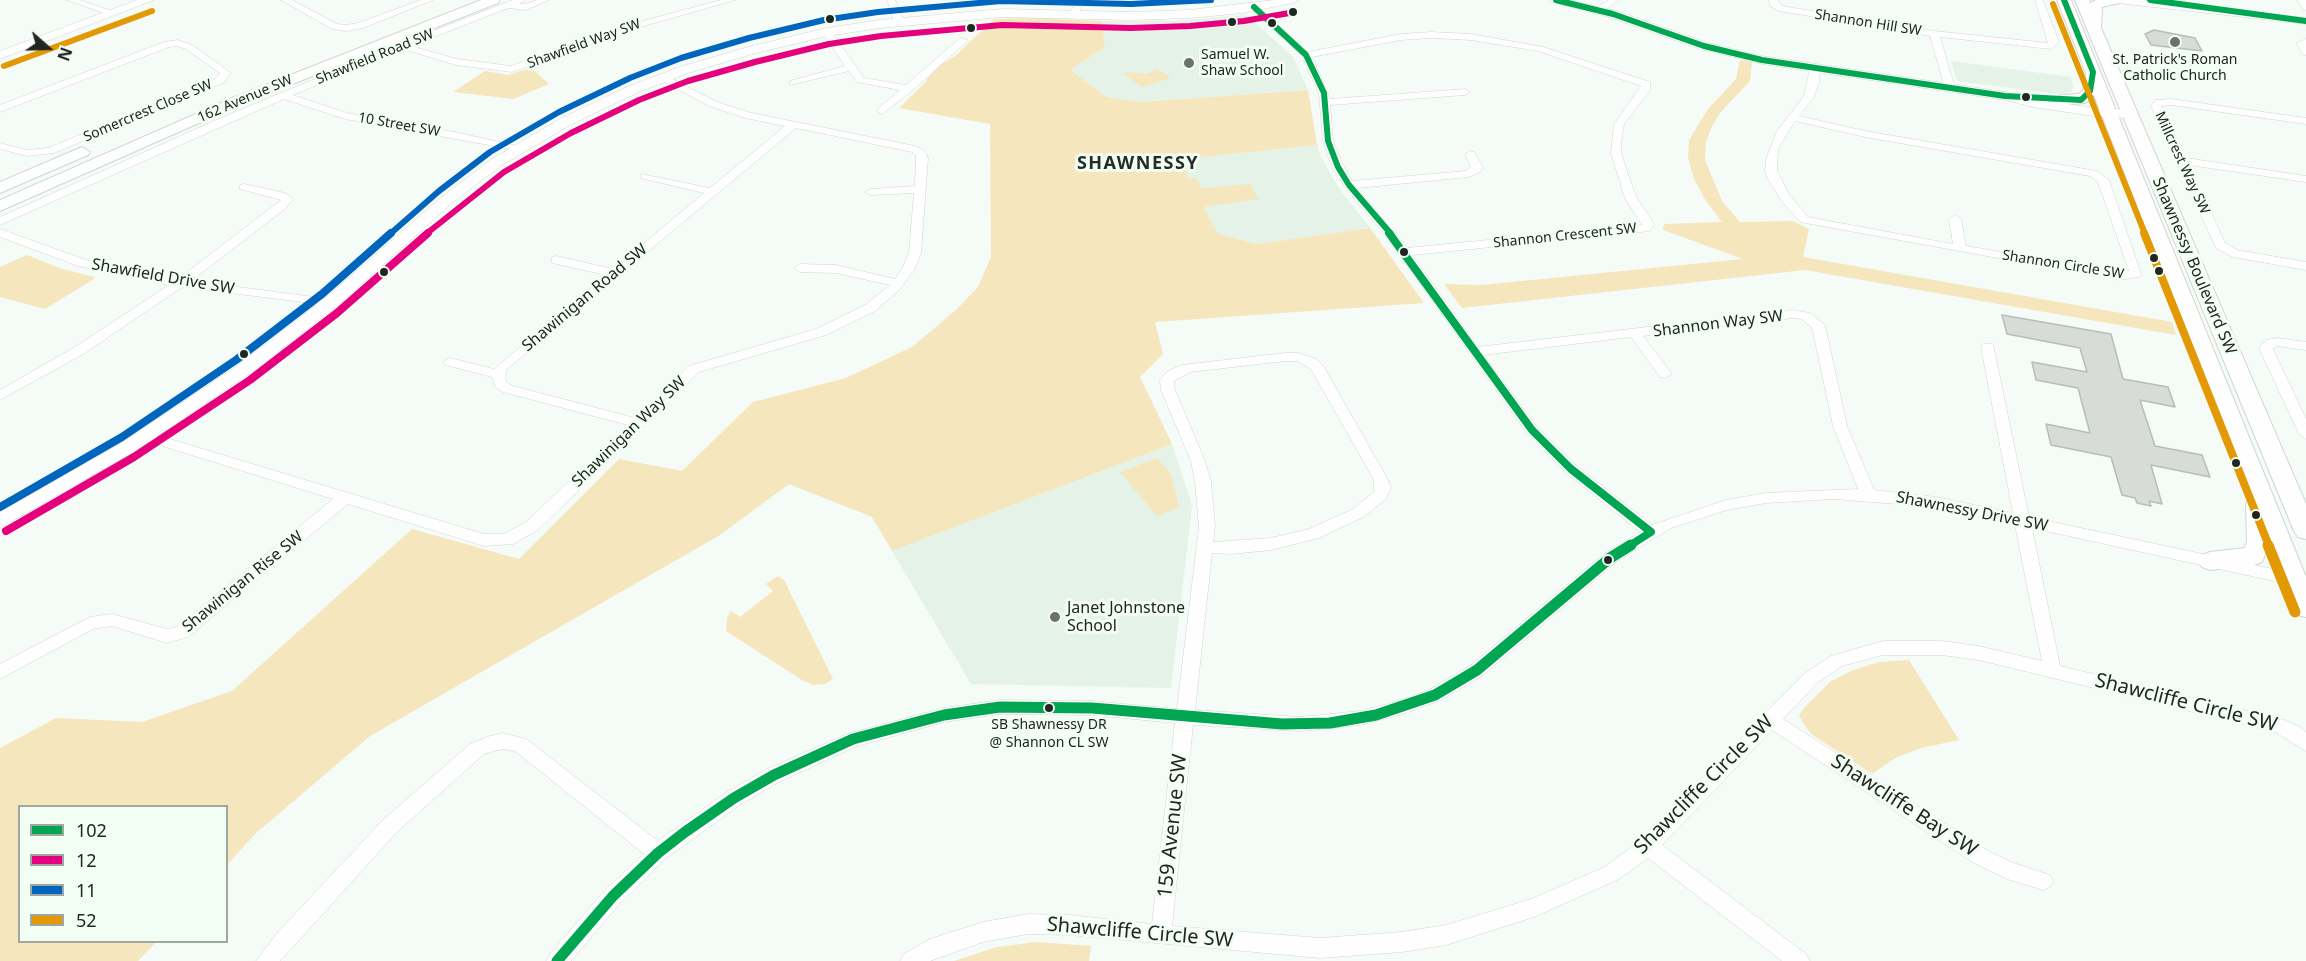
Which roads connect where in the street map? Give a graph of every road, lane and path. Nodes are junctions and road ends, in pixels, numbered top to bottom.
1 (71, 0) edge
2 (148, 0) edge
3 (285, 0) edge
4 (429, 0) edge
5 (459, 0) edge
6 (521, 0) edge
7 (545, 0) edge
8 (731, 0) edge
9 (891, 0) edge
10 (1081, 0) edge
11 (1293, 0) edge
12 (1556, 0) edge
13 (1615, 0) edge
14 (1773, 0) edge
15 (2039, 0) edge
16 (2064, 0) edge
17 (2082, 0) edge
18 (2116, 0) edge
19 (2150, 0) edge
20 (2301, 0) edge
21 (498, 3) edge
22 (2170, 4) junction
23 (1254, 7) junction
24 (2306, 7) edge
25 (1599, 10) junction
26 (112, 13) junction
27 (1074, 14) junction
28 (899, 21) junction
29 (2306, 21) edge
30 (2094, 29) junction
31 (828, 32) junction
32 (1934, 34) junction
33 (963, 40) dead end
34 (2306, 42) edge
35 (402, 46) junction
36 (2306, 52) edge
37 (0, 55) edge
38 (1306, 55) junction
39 (851, 67) junction
40 (1815, 69) junction
41 (2093, 72) junction
42 (664, 78) junction
43 (794, 83) dead end
44 (909, 88) junction
45 (1950, 88) junction
46 (1465, 92) dead end
47 (283, 95) junction
48 (2005, 96) junction
49 (2061, 100) junction
50 (1325, 102) junction
51 (0, 109) edge
52 (882, 111) dead end
53 (2109, 111) junction
54 (2130, 114) junction
55 (1794, 118) junction
56 (2306, 121) edge
57 (792, 126) junction
58 (0, 146) edge
59 (518, 149) junction
60 (1470, 153) dead end
61 (2181, 161) junction
62 (645, 176) dead end
63 (2306, 179) edge
64 (1349, 185) junction
65 (244, 187) dead end
66 (0, 188) edge
67 (920, 189) junction
68 (712, 192) junction
69 (871, 192) dead end
70 (0, 206) edge
71 (1955, 219) dead end
72 (0, 221) edge
73 (0, 233) edge
74 (1960, 248) junction
75 (1404, 252) junction
76 (556, 260) dead end
77 (2306, 266) edge
78 (800, 268) dead end
79 (615, 273) junction
80 (180, 283) junction
81 (898, 283) junction
82 (330, 303) junction
83 (1635, 334) junction
84 (2306, 346) edge
85 (1988, 347) dead end
86 (1474, 352) junction
87 (450, 362) dead end
88 (498, 374) junction
89 (1665, 374) dead end
90 (2, 393) edge
91 (638, 423) junction
92 (2306, 434) edge
93 (145, 436) junction
94 (2249, 465) junction
95 (1868, 495) junction
96 (346, 497) junction
97 (2024, 521) junction
98 (0, 522) edge
99 (2306, 531) edge
100 (1651, 532) junction
101 (1204, 547) junction
102 (2210, 561) junction
103 (2300, 581) edge
104 (2306, 608) edge
105 (2052, 670) junction
106 (0, 672) edge
107 (1185, 717) junction
108 (1770, 720) junction
109 (2306, 743) edge
110 (1648, 846) junction
111 (658, 853) junction
112 (2043, 881) dead end
113 (1161, 935) junction
114 (267, 961) edge
115 (557, 961) edge
116 (911, 961) edge
117 (1799, 961) edge

1 - 26 street
2 - 26 street
3 - 4 street
5 - 66 main road, 162 Avenue SW
6 - 21 street, Shawfield Road SW
7 - 21 street
8 - 35 street, Shawfield Way SW
9 - 28 street
10 - 27 street
11 - 23 street
12 - 25 street
13 - 25 street
14 - 32 street, Shannon Hill SW
15 - 32 street, Shannon Hill SW
16 - 41 main road, Shawnessy Boulevard SW
17 - 30 main road, Shawnessy Boulevard SW
18 - 22 street
18 - 30 main road
19 - 22 street
20 - 24 street
21 - 35 street, Shawfield Road SW
21 - 70 main road, 162 Avenue SW
22 - 29 street
23 - 27 street
23 - 38 street
25 - 40 street
26 - 37 street
27 - 28 street
28 - 31 street
30 - 54 main road, Shawnessy Boulevard SW
31 - 39 street
31 - 42 street
32 - 45 street, Shannon Hill SW
33 - 44 street
34 - 36 street
35 - 47 street, Shawfield Road SW
38 - 50 street
38 - 75 street, Shannon Crescent SW
39 - 43 street
39 - 44 street
40 - 45 street
40 - 55 street, Shannon Circle SW
41 - 49 main road
41 - 53 main road, Shawnessy Boulevard SW
42 - 57 street, Shawinigan Way SW
42 - 59 street
44 - 52 street
45 - 48 street
46 - 50 street
47 - 59 street, 10 Street SW
47 - 72 street, Shawfield Road SW
48 - 49 street
48 - 53 street
49 - 53 street
50 - 64 street
51 - 58 street, Somercrest Close SW
53 - 54 street
53 - 94 main road, Shawnessy Boulevard SW
54 - 99 main road, Shawnessy Boulevard SW
55 - 74 street, Shannon Circle SW
55 - 74 street, Shannon Circle SW
56 - 61 street, Millcrest Way SW
57 - 67 street, Shawinigan Way SW
57 - 68 street, Shawinigan Road SW
59 - 82 street
60 - 64 street
61 - 63 street
61 - 77 street, Millcrest Way SW
62 - 68 street
64 - 75 street
65 - 80 street
67 - 69 street
67 - 81 street, Shawinigan Way SW
68 - 79 street, Shawinigan Road SW
71 - 74 street
73 - 80 street, Shawfield Drive SW
75 - 86 street
76 - 79 street
78 - 81 street
79 - 88 street, Shawinigan Road SW
80 - 82 street, Shawfield Drive SW
80 - 90 street
81 - 91 street, Shawinigan Way SW
82 - 93 street
83 - 86 street, Shannon Way SW
83 - 89 street
83 - 95 street, Shannon Way SW
84 - 92 street
85 - 97 street
86 - 100 street
87 - 88 street
88 - 91 street
91 - 96 street, Shawinigan Way SW
93 - 96 street, Shawinigan Way SW
93 - 98 street
94 - 102 main road
94 - 103 main road, Shawnessy Boulevard SW
95 - 97 street, Shawnessy Drive SW
95 - 100 street, Shawnessy Drive SW
96 - 106 street, Shawinigan Rise SW
97 - 102 street, Shawnessy Drive SW
97 - 105 street
100 - 107 street, Shawnessy Drive SW
101 - 101 street, 159 Avenue SW
101 - 107 street, 159 Avenue SW
102 - 103 street, Shawnessy Drive SW
103 - 104 main road, Shawnessy Boulevard SW
105 - 108 street, Shawcliffe Circle SW
105 - 109 street, Shawcliffe Circle SW
107 - 111 street, Shawnessy Drive SW
107 - 113 street, 159 Avenue SW
108 - 110 street, Shawcliffe Circle SW
108 - 112 street, Shawcliffe Bay SW
110 - 113 street, Shawcliffe Circle SW
110 - 117 street
111 - 114 street
111 - 115 street, Shawnessy Drive SW
113 - 116 street, Shawcliffe Circle SW

